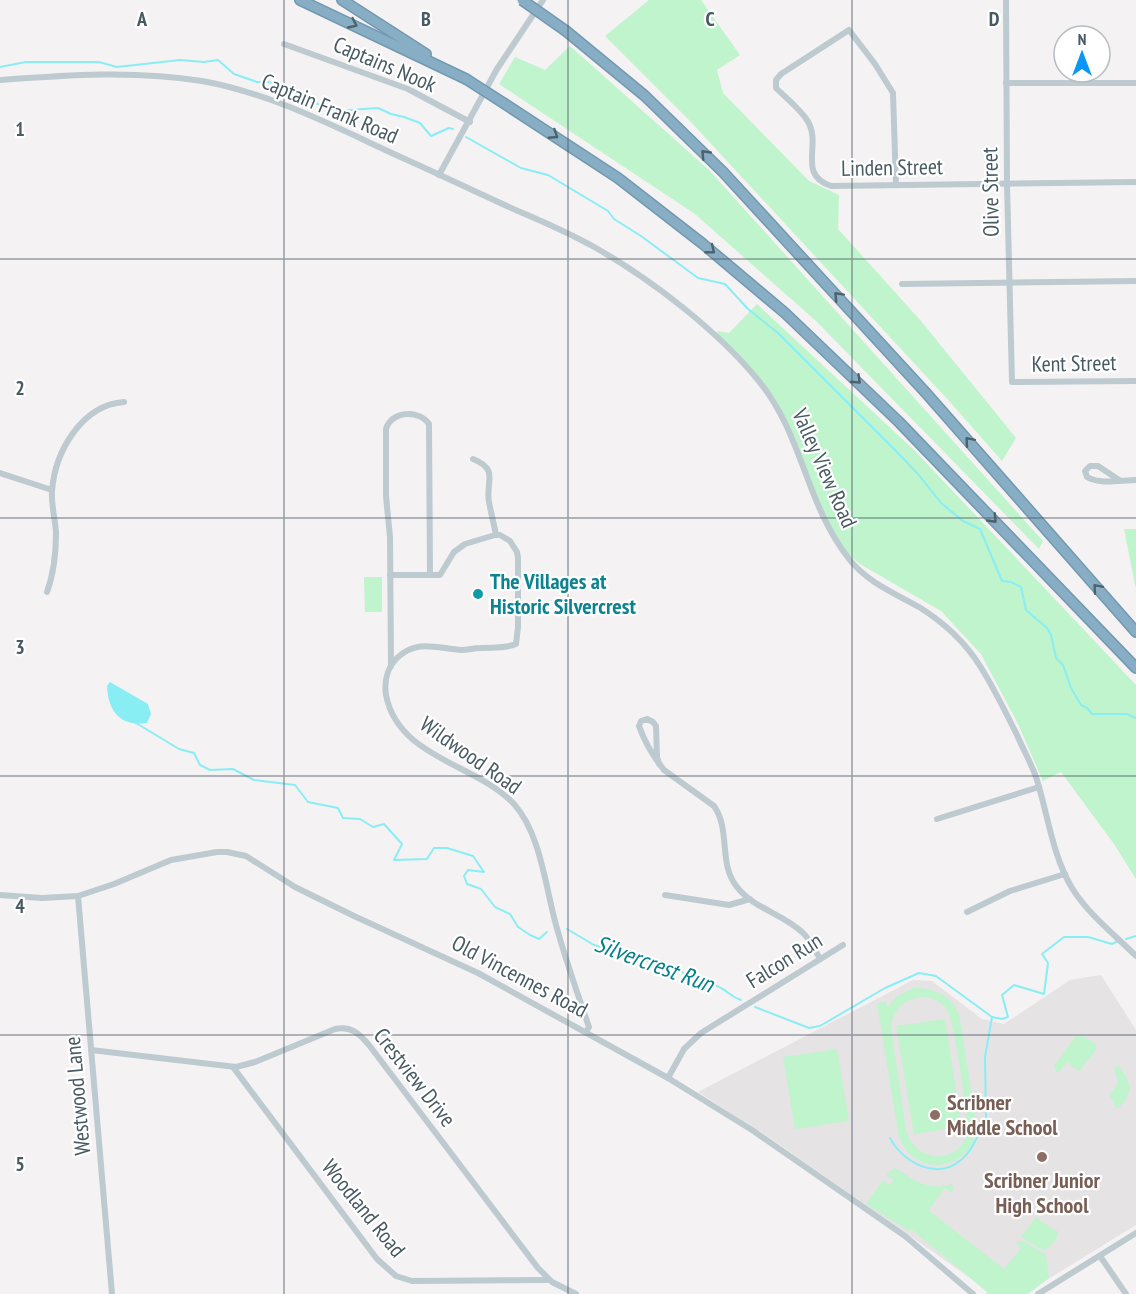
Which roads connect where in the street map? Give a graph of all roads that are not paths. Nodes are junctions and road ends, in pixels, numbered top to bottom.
1 (300, 0) edge
2 (342, 0) edge
3 (522, 0) edge
4 (527, 0) edge
5 (543, 0) edge
6 (1006, 0) edge
7 (551, 19) junction
8 (284, 44) dead end
9 (0, 80) edge
10 (466, 80) junction
11 (1136, 82) edge
12 (1006, 83) junction
13 (470, 122) junction
14 (439, 175) junction
15 (1136, 182) edge
16 (1007, 184) junction
17 (896, 185) junction
18 (1136, 280) edge
19 (1010, 282) junction
20 (902, 284) dead end
21 (1136, 381) edge
22 (1012, 382) joint
23 (124, 402) dead end
24 (473, 459) dead end
25 (0, 473) edge
26 (1119, 480) junction
27 (1136, 480) edge
28 (52, 490) junction
29 (496, 535) junction
30 (390, 575) junction
31 (430, 575) junction
32 (47, 591) dead end
33 (1136, 632) edge
34 (391, 667) junction
35 (1136, 668) edge
36 (659, 764) junction
37 (1039, 787) junction
38 (937, 819) dead end
39 (1065, 874) junction
40 (0, 895) edge
41 (665, 895) dead end
42 (78, 896) junction
43 (750, 899) junction
44 (967, 912) dead end
45 (843, 945) dead end
46 (1136, 956) edge
47 (820, 959) junction
48 (586, 1032) junction
49 (92, 1050) junction
50 (233, 1067) junction
51 (668, 1078) junction
52 (1136, 1233) edge
53 (1100, 1256) junction
54 (550, 1280) junction
55 (112, 1294) edge
56 (576, 1294) edge
57 (973, 1294) edge
58 (1038, 1294) edge
59 (1126, 1294) edge

1 -> 10 highway
2 - 10 highway
3 - 7 highway, bridge
4 - 7 highway, bridge
5 - 13 street
6 - 12 street, Olive Street
33 -> 7 highway, bridge
8 - 13 street, Captains Nook
9 - 14 street, Captain Frank Road
10 -> 35 highway, bridge
11 - 12 street
12 - 16 street, Olive Street
13 - 14 street
14 - 37 street, Valley View Road
15 - 16 street, Linden Street
16 - 17 street, Linden Street
16 - 19 street, Olive Street
17 - 17 street, Linden Street
18 - 19 street
19 - 20 street
19 - 22 street, Olive Street
21 - 22 street, Kent Street
23 - 28 street
24 - 29 street
25 - 28 street
26 - 26 street
26 - 27 street
28 - 32 street
29 - 31 street
29 - 34 street
30 - 31 street
30 - 31 street, Wildwood Road
30 - 34 street, Wildwood Road
34 - 48 street, Wildwood Road
36 - 36 street
36 - 43 street
37 - 38 street
37 - 39 street, Valley View Road
39 - 44 street
39 - 46 street, Valley View Road
40 - 42 street, Old Vincennes Road
41 - 43 street
42 - 48 street, Old Vincennes Road
42 - 49 street, Westwood Lane
43 - 47 street
45 - 47 street, Falcon Run
47 - 51 street, Falcon Run
48 - 51 street, Old Vincennes Road
49 - 50 street, Crestview Drive
49 - 55 street, Westwood Lane
50 - 54 street, Woodland Road
50 - 54 street, Crestview Drive
51 - 57 street, Old Vincennes Road
52 - 53 street
53 - 58 street
53 - 59 street
54 - 56 street, Crestview Drive

